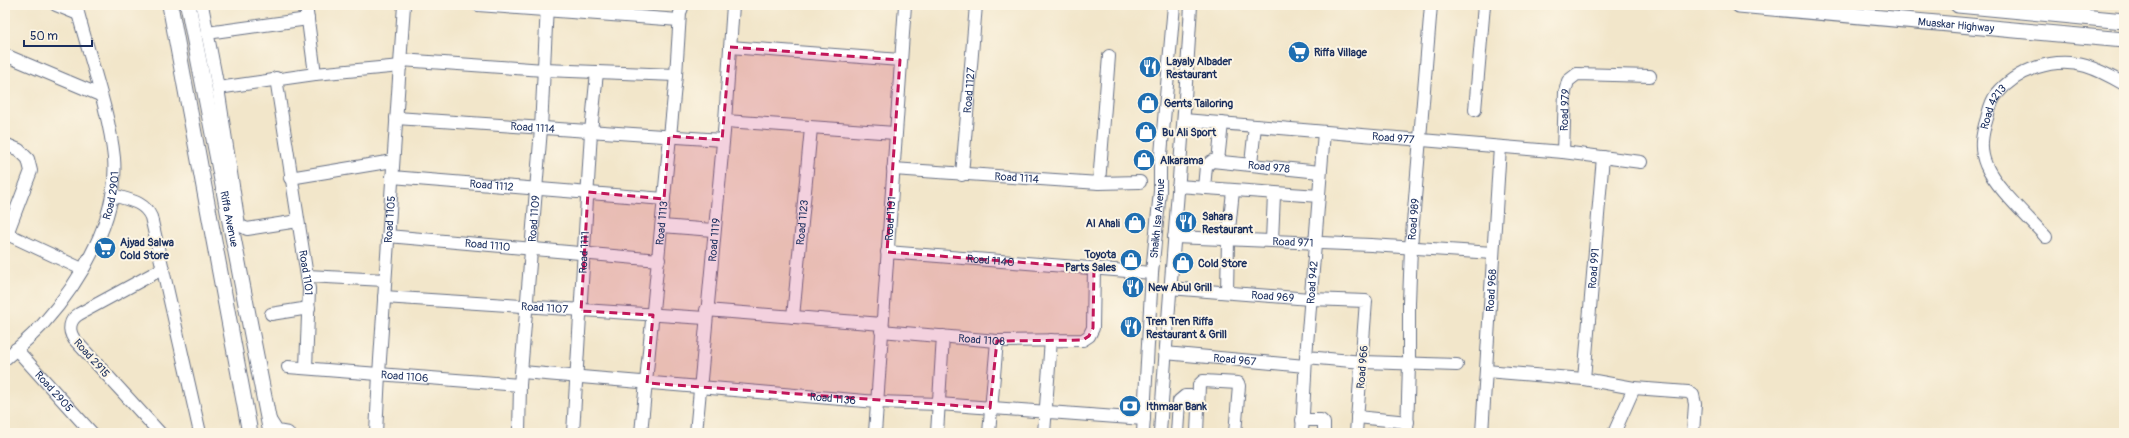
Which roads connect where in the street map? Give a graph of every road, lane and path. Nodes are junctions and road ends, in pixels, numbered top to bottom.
1 (56, 5) edge
2 (170, 5) edge
3 (188, 5) edge
4 (202, 5) edge
5 (306, 5) edge
6 (404, 5) edge
7 (478, 5) edge
8 (734, 5) edge
9 (905, 5) edge
10 (976, 5) edge
11 (1174, 5) edge
12 (1191, 5) edge
13 (1431, 5) edge
14 (1484, 5) edge
15 (1740, 5) edge
16 (1958, 5) edge
17 (547, 8) edge
18 (77, 10) edge
19 (604, 10) edge
20 (679, 11) edge
21 (308, 19) junction
22 (2124, 21) edge
23 (207, 33) junction
24 (2124, 40) edge
25 (730, 47) junction
26 (5, 55) edge
27 (1109, 56) dead end
28 (900, 60) junction
29 (401, 63) junction
30 (544, 70) junction
31 (597, 72) junction
32 (315, 74) junction
33 (676, 75) junction
34 (1650, 76) dead end
35 (276, 78) junction
36 (2124, 84) edge
37 (218, 88) junction
38 (100, 95) junction
39 (1475, 110) dead end
40 (396, 118) junction
41 (1184, 120) junction
42 (725, 121) junction
43 (1222, 123) junction
44 (1254, 126) junction
45 (811, 128) junction
46 (541, 129) junction
47 (591, 132) junction
48 (1324, 132) junction
49 (895, 133) junction
50 (668, 136) junction
51 (722, 140) junction
52 (1421, 140) junction
53 (5, 144) edge
54 (1500, 147) junction
55 (1563, 152) junction
56 (1602, 157) junction
57 (393, 161) junction
58 (1218, 161) junction
59 (1641, 162) dead end
60 (1250, 164) junction
61 (893, 170) junction
62 (1320, 172) junction
63 (962, 175) junction
64 (392, 176) junction
65 (290, 178) junction
66 (1140, 182) dead end
67 (1099, 183) junction
68 (1178, 186) junction
69 (536, 188) junction
70 (1204, 188) junction
71 (1233, 191) junction
72 (588, 192) junction
73 (113, 195) junction
74 (1274, 195) junction
75 (1319, 196) junction
76 (664, 199) junction
77 (298, 221) junction
78 (662, 226) junction
79 (713, 230) junction
80 (6, 234) edge
81 (388, 236) junction
82 (1174, 237) junction
83 (2046, 237) dead end
84 (1228, 239) junction
85 (1272, 240) junction
86 (1315, 243) junction
87 (1411, 247) junction
88 (532, 250) junction
89 (887, 252) junction
90 (584, 253) junction
91 (1494, 254) junction
92 (659, 260) junction
93 (1094, 268) junction
94 (82, 269) junction
95 (162, 269) junction
96 (1152, 273) junction
97 (307, 276) junction
98 (385, 280) junction
99 (1169, 288) junction
100 (1227, 292) junction
101 (384, 297) junction
102 (1310, 299) junction
103 (1366, 302) joint
104 (528, 306) junction
105 (309, 308) junction
106 (582, 311) junction
107 (271, 314) dead end
108 (706, 314) junction
109 (653, 315) junction
110 (793, 316) junction
111 (882, 327) junction
112 (943, 336) junction
113 (997, 340) junction
114 (1051, 340) junction
115 (16, 349) junction
116 (1165, 353) junction
117 (5, 359) edge
118 (1305, 361) junction
119 (1363, 362) junction
120 (1409, 364) junction
121 (1456, 365) dead end
122 (288, 367) dead end
123 (306, 368) junction
124 (1486, 371) junction
125 (522, 372) junction
126 (378, 374) junction
127 (577, 376) junction
128 (1584, 379) junction
129 (647, 382) junction
130 (520, 385) junction
131 (700, 388) junction
132 (1634, 388) junction
133 (1198, 396) junction
134 (876, 402) junction
135 (939, 404) junction
136 (990, 408) junction
137 (1044, 412) junction
138 (267, 414) junction
139 (1357, 417) junction
140 (1144, 419) junction
141 (1302, 420) junction
142 (1407, 427) edge
143 (92, 433) edge
144 (160, 433) edge
145 (200, 433) edge
146 (250, 433) edge
147 (271, 433) edge
148 (288, 433) edge
149 (376, 433) edge
150 (519, 433) edge
151 (573, 433) edge
152 (642, 433) edge
153 (696, 433) edge
154 (875, 433) edge
155 (936, 433) edge
156 (989, 433) edge
157 (1044, 433) edge
158 (1143, 433) edge
159 (1160, 433) edge
160 (1177, 433) edge
161 (1197, 433) edge
162 (1235, 433) edge
163 (1302, 433) edge
164 (1324, 433) edge
165 (1356, 433) edge
166 (1482, 433) edge
167 (1614, 433) edge
168 (1693, 433) edge

1 - 18 street, Road 2901
2 - 146 main road, Riffa Avenue
3 - 138 main road, Riffa Avenue
4 - 23 street
5 - 21 street
6 - 29 street, Road 1105
7 - 17 street
8 - 25 street, Road 1119
9 - 28 street, Road 1131
10 - 63 street, Road 1127
11 - 96 street, Shaikh Isa Avenue
12 - 41 street, Shaikh Isa Avenue
13 - 52 street, Road 989
14 - 39 street
15 - 24 main road, Muaskar Highway
16 - 22 main road, Muaskar Highway
17 - 19 street
17 - 30 street, Road 1109
18 - 38 street, Road 2901
19 - 20 street
20 - 33 street, Road 1113
21 - 23 street
21 - 32 street
23 - 37 street
25 - 28 street
25 - 42 street, Road 1119
26 - 38 street
27 - 67 street
28 - 49 street, Road 1131
29 - 30 street
29 - 32 street
29 - 40 street, Road 1105
30 - 31 street
30 - 46 street, Road 1109
31 - 33 street
31 - 47 street, Road 1111
32 - 35 street
33 - 50 street, Road 1113
34 - 55 street, Road 979
35 - 37 street
35 - 65 street, Road 1101
36 - 83 street, Road 4213
37 - 77 street
38 - 73 street, Road 2901
40 - 46 street, Road 1114
40 - 57 street, Road 1105
41 - 43 street, Road 977
41 - 68 street, Shaikh Isa Avenue
42 - 45 street
42 - 51 street, Road 1119
43 - 44 street, Road 977
43 - 58 street
44 - 48 street, Road 977
44 - 60 street
45 - 49 street
45 - 110 street, Road 1123
46 - 47 street, Road 1114
46 - 69 street, Road 1109
47 - 50 street, Road 1114
47 - 72 street, Road 1111
48 - 52 street, Road 977
48 - 62 street, Road 942
49 - 61 street, Road 1131
50 - 51 street, Road 1114
50 - 76 street, Road 1113
51 - 79 street, Road 1119
52 - 54 street, Road 977
52 - 87 street, Road 989
53 - 80 street
54 - 55 street, Road 977
54 - 91 street, Road 968
55 - 56 street, Road 977
56 - 59 street, Road 977
56 - 128 street, Road 991
57 - 64 street, Road 1105
57 - 65 street
58 - 60 street, Road 978
58 - 70 street
60 - 62 street, Road 978
61 - 63 street, Road 1114
61 - 89 street, Road 1131
62 - 75 street, Road 942
63 - 67 street, Road 1114
64 - 69 street, Road 1112
64 - 81 street, Road 1105
65 - 77 street, Road 1101
66 - 67 street, Road 1114
68 - 70 street
68 - 82 street, Shaikh Isa Avenue
69 - 72 street, Road 1112
69 - 88 street, Road 1109
70 - 71 street
71 - 74 street
71 - 84 street
72 - 76 street, Road 1112
72 - 90 street, Road 1111
73 - 94 street, Road 2901
73 - 95 street
74 - 75 street
74 - 85 street
75 - 86 street, Road 942
76 - 78 street, Road 1113
77 - 97 street, Road 1101
78 - 79 street
78 - 92 street, Road 1113
79 - 108 street, Road 1119
80 - 94 street
81 - 88 street, Road 1110
81 - 98 street, Road 1105
82 - 84 street, Road 971
82 - 99 street, Shaikh Isa Avenue
84 - 85 street, Road 971
84 - 100 street
85 - 86 street, Road 971
86 - 87 street, Road 971
86 - 102 street, Road 942
87 - 91 street, Road 971
87 - 120 street, Road 989
88 - 90 street, Road 1110
88 - 104 street, Road 1109
89 - 93 street, Road 1140
89 - 111 street, Road 1131
90 - 92 street, Road 1110
90 - 106 street, Road 1111
91 - 124 street, Road 968
92 - 109 street, Road 1113
93 - 96 street, Road 1140
93 - 114 street, Road 1108
94 - 115 street, Road 2901
95 - 144 street, Road 2915
95 - 145 street
96 - 140 street, Shaikh Isa Avenue
97 - 98 street
97 - 105 street, Road 1101
98 - 101 street, Road 1105
99 - 100 street, Road 969
99 - 116 street, Shaikh Isa Avenue
100 - 102 street, Road 969
101 - 104 street, Road 1107
101 - 126 street, Road 1105
102 - 103 street, Road 969
102 - 118 street, Road 942
103 - 119 street, Road 966
104 - 106 street, Road 1107
104 - 125 street, Road 1109
105 - 107 street
105 - 123 street, Road 1101
106 - 109 street, Road 1107
106 - 127 street, Road 1111
108 - 109 street, Road 1107
108 - 110 street
108 - 131 street, Road 1119
109 - 129 street, Road 1113
110 - 111 street
111 - 112 street, Road 1108
111 - 134 street, Road 1131
112 - 113 street, Road 1108
112 - 135 street
113 - 114 street, Road 1108
113 - 136 street
114 - 137 street
115 - 117 street, Road 2901
115 - 143 street, Road 2905
116 - 118 street, Road 967
116 - 159 street, Shaikh Isa Avenue
118 - 119 street, Road 967
118 - 141 street, Road 942
119 - 120 street, Road 967
119 - 139 street, Road 966
120 - 121 street, Road 967
120 - 142 street, Road 989
122 - 123 street, Road 1106
123 - 126 street, Road 1106
124 - 128 street
124 - 166 street, Road 968
125 - 127 street, Road 1136
125 - 130 street, Road 1109
126 - 130 street, Road 1106
126 - 149 street, Road 1105
127 - 129 street, Road 1136
127 - 151 street, Road 1111
128 - 132 street
129 - 131 street, Road 1136
129 - 152 street, Road 1113
130 - 150 street, Road 1109
131 - 134 street, Road 1136
131 - 153 street, Road 1119
132 - 167 street
132 - 168 street
133 - 160 street
133 - 161 street
133 - 162 street
134 - 135 street, Road 1136
134 - 154 street, Road 1131
135 - 136 street, Road 1136
135 - 155 street
136 - 137 street, Road 1136
136 - 156 street
137 - 140 street, Road 1136
137 - 157 street
138 - 147 main road, Riffa Avenue
138 - 148 street
139 - 142 street
139 - 165 street, Road 966
140 - 158 street, Shaikh Isa Avenue
141 - 163 street, Road 942
141 - 164 street

